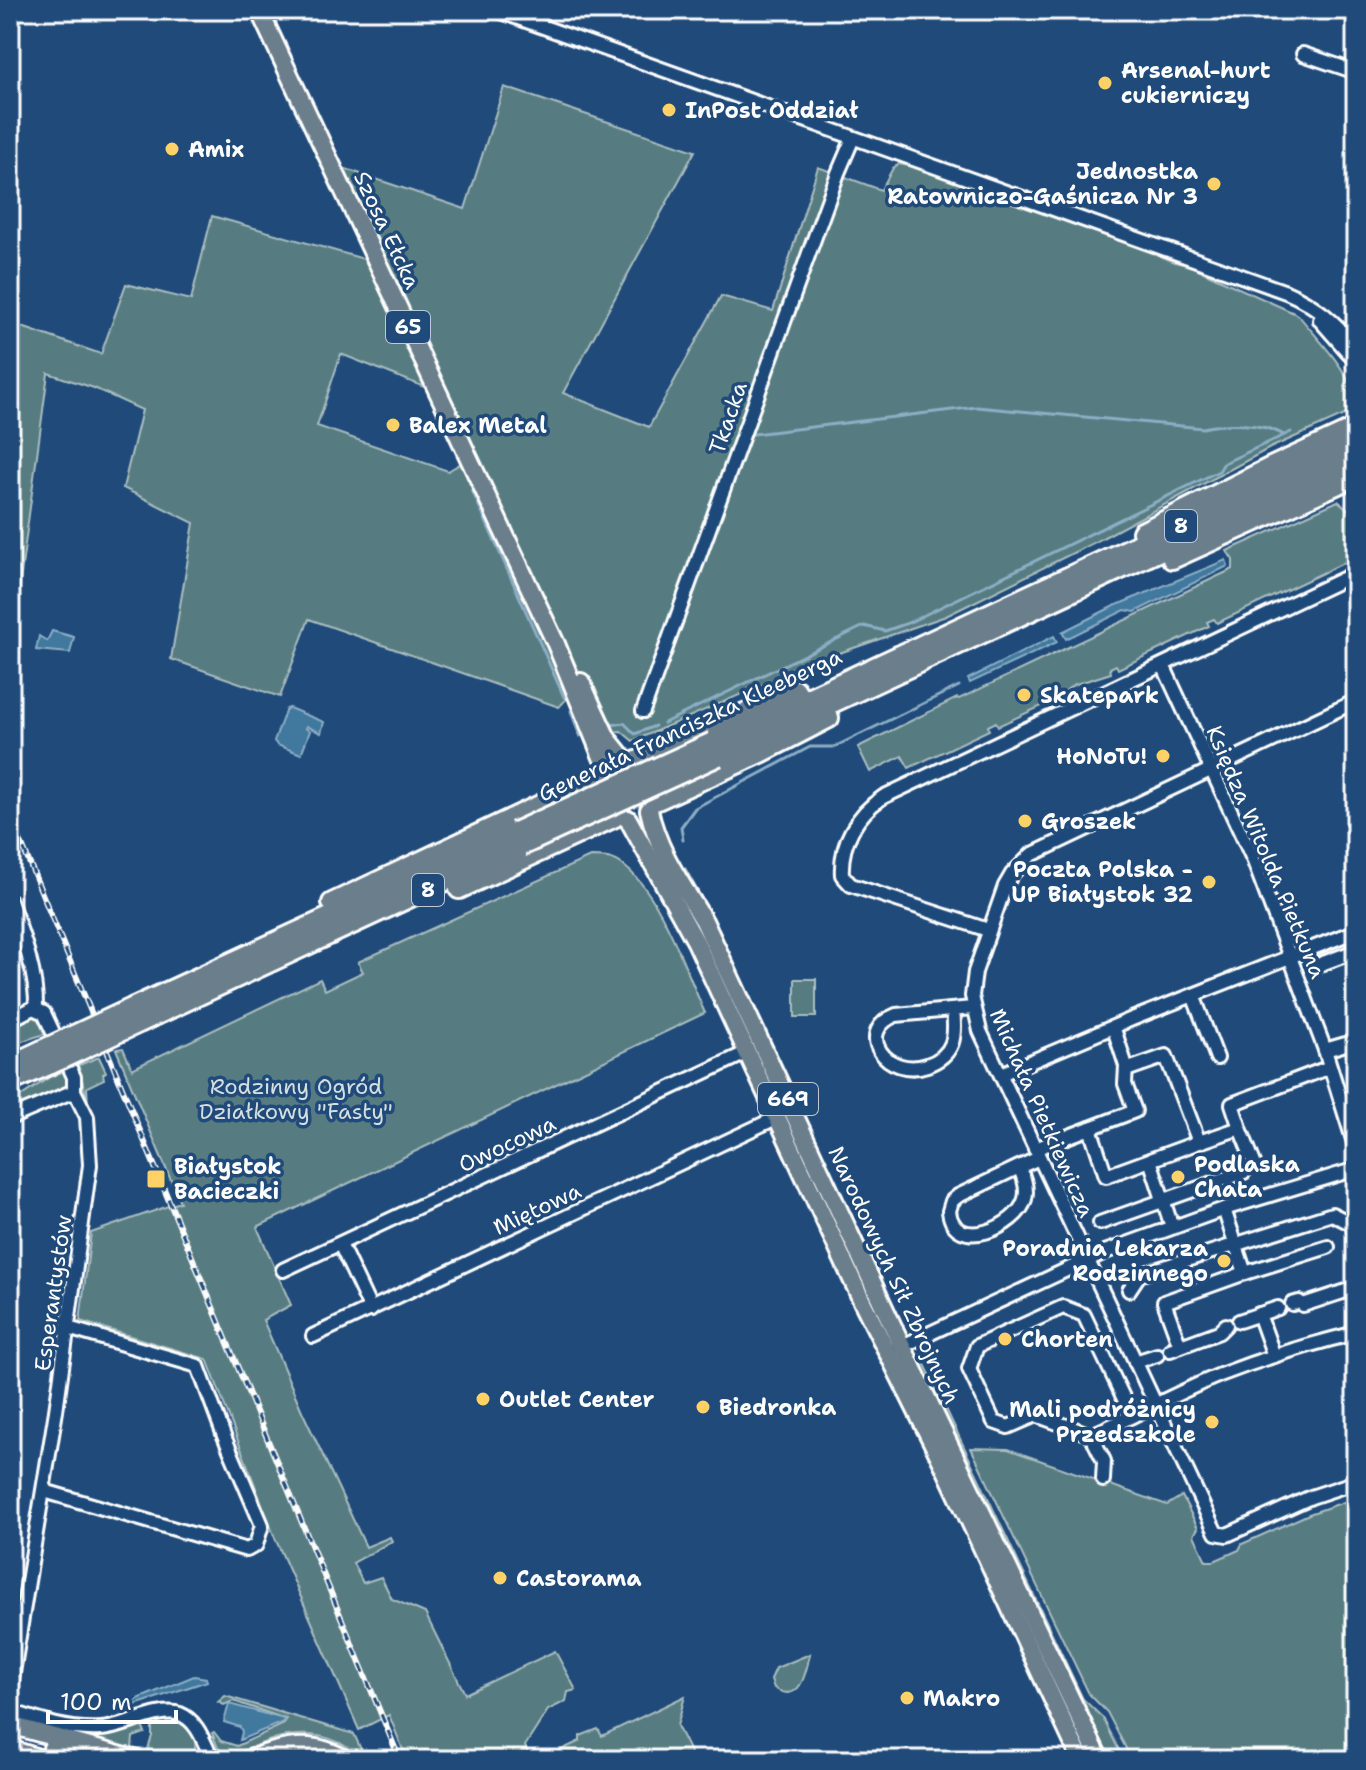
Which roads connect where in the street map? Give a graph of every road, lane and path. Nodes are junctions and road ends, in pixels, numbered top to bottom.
1 (259, 10) edge
2 (496, 10) edge
3 (1303, 54) dead end
4 (1356, 72) edge
5 (853, 138) junction
6 (1270, 288) junction
7 (1356, 347) edge
8 (1356, 361) edge
9 (1356, 428) edge
10 (1356, 443) edge
11 (1356, 460) edge
12 (1312, 474) junction
13 (1356, 476) edge
14 (1115, 573) junction
15 (1356, 573) edge
16 (1053, 584) junction
17 (941, 636) junction
18 (966, 642) junction
19 (1163, 665) junction
20 (585, 700) junction
21 (1356, 701) edge
22 (643, 711) dead end
23 (716, 749) junction
24 (631, 760) junction
25 (1212, 769) junction
26 (603, 771) junction
27 (652, 806) junction
28 (622, 818) junction
29 (10, 901) edge
30 (988, 930) junction
31 (1356, 931) edge
32 (703, 938) junction
33 (1356, 951) edge
34 (274, 952) junction
35 (1290, 956) junction
36 (1318, 965) dead end
37 (1193, 995) junction
38 (36, 1008) junction
39 (973, 1008) junction
40 (953, 1010) junction
41 (10, 1020) edge
42 (1115, 1032) dead end
43 (1356, 1041) edge
44 (1325, 1050) junction
45 (748, 1052) junction
46 (47, 1057) junction
47 (1217, 1058) dead end
48 (10, 1065) edge
49 (1330, 1067) junction
50 (1126, 1070) junction
51 (1001, 1074) junction
52 (10, 1082) edge
53 (74, 1091) junction
54 (778, 1117) junction
55 (10, 1118) edge
56 (1090, 1128) junction
57 (1240, 1128) junction
58 (1199, 1142) junction
59 (1356, 1149) edge
60 (1037, 1153) junction
61 (1150, 1160) junction
62 (1019, 1167) junction
63 (1356, 1169) edge
64 (1163, 1199) junction
65 (1224, 1209) junction
66 (1100, 1223) dead end
67 (1172, 1227) junction
68 (1356, 1238) edge
69 (1236, 1243) junction
70 (340, 1244) junction
71 (1328, 1247) dead end
72 (1087, 1261) junction
73 (283, 1270) dead end
74 (1245, 1273) junction
75 (875, 1285) junction
76 (1129, 1290) dead end
77 (1349, 1290) dead end
78 (858, 1292) junction
79 (1292, 1304) dead end
80 (1278, 1308) dead end
81 (371, 1310) junction
82 (1259, 1314) junction
83 (1239, 1321) dead end
84 (1226, 1325) dead end
85 (68, 1328) junction
86 (1356, 1333) edge
87 (313, 1336) dead end
88 (895, 1350) junction
89 (1157, 1355) dead end
90 (1274, 1356) junction
91 (1135, 1362) junction
92 (1155, 1404) junction
93 (927, 1416) junction
94 (1132, 1416) junction
95 (1091, 1435) junction
96 (1103, 1480) dead end
97 (1356, 1482) edge
98 (44, 1491) junction
99 (10, 1691) edge
100 (10, 1711) edge
101 (10, 1725) edge
102 (10, 1735) edge
103 (10, 1749) edge
104 (45, 1760) edge
105 (93, 1760) edge
106 (137, 1760) edge
107 (208, 1760) edge
108 (247, 1760) edge
109 (346, 1760) edge
110 (1081, 1760) edge
111 (1100, 1760) edge

1 - 20 main road, Szosa Ełcka / 65
2 - 5 street
3 - 4 street
5 - 6 street
5 - 22 street, Tkacka
6 - 7 street
6 - 8 street
9 - 16 highway
10 - 12 highway, Generała Franciszka Kleeberga / 8
11 - 12 highway, Generała Franciszka Kleeberga / 8
12 - 14 highway, Generała Franciszka Kleeberga / 8
12 - 16 highway, Generała Franciszka Kleeberga / 8
13 - 14 highway
14 - 18 highway, Generała Franciszka Kleeberga / 8
15 - 19 street
16 - 17 highway, Generała Franciszka Kleeberga / 8
17 - 23 highway, Generała Franciszka Kleeberga / 8
17 - 24 highway
18 - 23 highway, Generała Franciszka Kleeberga / 8
18 - 27 highway
19 - 25 street, Księdza Witolda Pietkuna
19 - 30 street
20 - 24 main road, Szosa Ełcka / 65
20 - 26 main road, Szosa Ełcka / 65
21 - 25 street, Michała Pietkiewicza
23 - 34 highway, Generała Franciszka Kleeberga / 8, bridge
24 - 26 main road
24 - 27 main road, 65
25 - 30 street, Michała Pietkiewicza
25 - 35 street, Księdza Witolda Pietkuna
26 - 28 main road, 65
26 - 34 highway
27 - 28 main road
27 - 32 main road, Narodowych Sił Zbrojnych / 669
28 - 32 main road, Narodowych Sił Zbrojnych / 669
28 - 34 highway
29 - 38 street
30 - 39 street, Michała Pietkiewicza
31 - 35 street
32 - 45 main road, Narodowych Sił Zbrojnych / 669
32 - 75 main road, Narodowych Sił Zbrojnych / 669
33 - 36 street
34 - 46 highway, Generała Franciszka Kleeberga / 8, bridge
35 - 37 street
35 - 44 street, Księdza Witolda Pietkuna
37 - 47 street
37 - 51 street
38 - 41 street
38 - 53 street, Esperantystów
39 - 40 street
39 - 51 street, Michała Pietkiewicza
40 - 40 street
42 - 50 street
43 - 44 street
44 - 49 street, Księdza Witolda Pietkuna
45 - 54 main road, Narodowych Sił Zbrojnych / 669
45 - 70 street, Owocowa
46 - 48 highway, 8
46 - 52 highway, 8
49 - 57 street
49 - 59 street, Księdza Witolda Pietkuna
50 - 56 street
50 - 58 street
51 - 60 street, Michała Pietkiewicza
53 - 55 street
53 - 85 street, Esperantystów
54 - 78 main road, Narodowych Sił Zbrojnych / 669
54 - 81 street, Miętowa
56 - 60 street
56 - 61 street
57 - 58 street
57 - 64 street
58 - 61 street
60 - 62 street
60 - 72 street, Michała Pietkiewicza
61 - 64 street
62 - 62 street
63 - 65 street
64 - 66 street
64 - 67 street
65 - 67 street
65 - 69 street
67 - 72 street
68 - 69 street
69 - 74 street
69 - 76 street
70 - 73 street, Owocowa
70 - 81 street
71 - 74 street
72 - 88 street
72 - 91 street, Michała Pietkiewicza
74 - 84 street
75 - 78 main road
75 - 88 main road, Narodowych Sił Zbrojnych / 669
77 - 79 street
78 - 88 main road, Narodowych Sił Zbrojnych / 669
80 - 82 street
81 - 87 street, Miętowa
82 - 83 street
82 - 90 street
85 - 98 street, Esperantystów
85 - 98 street
86 - 90 street
88 - 93 main road, Narodowych Sił Zbrojnych / 669
89 - 91 street
90 - 92 street
91 - 92 street, Michała Pietkiewicza
92 - 94 street
92 - 97 street, Michała Pietkiewicza
93 - 110 main road, Narodowych Sił Zbrojnych / 669
93 - 111 main road, Narodowych Sił Zbrojnych / 669
94 - 95 street
94 - 95 street
95 - 96 street
98 - 99 street, Esperantystów
100 - 107 street
101 - 106 main road
102 - 105 main road
103 - 104 main road
108 - 109 main road

